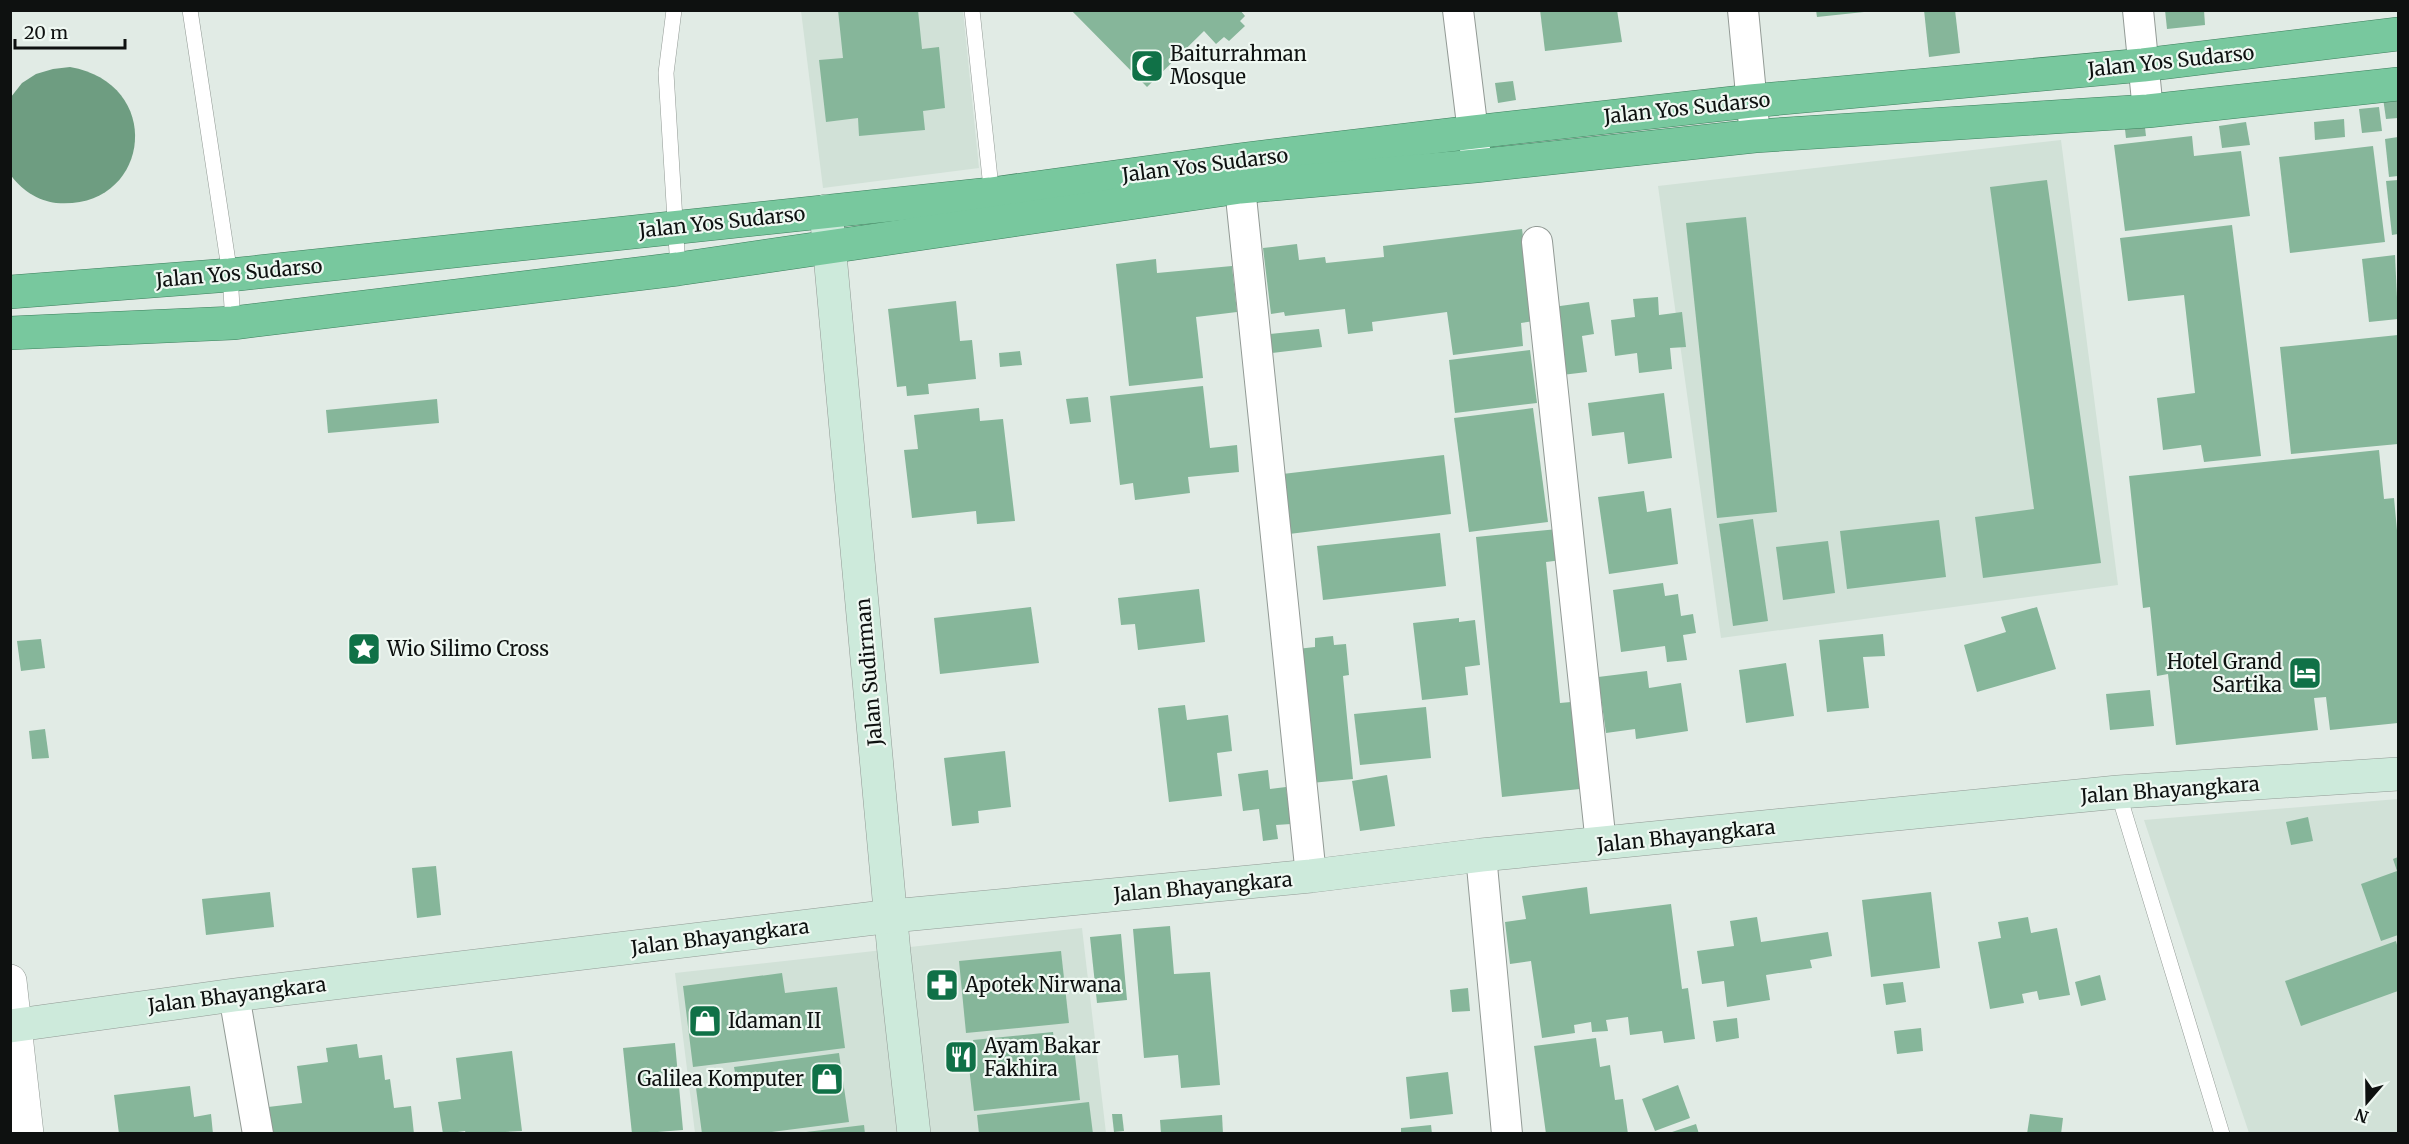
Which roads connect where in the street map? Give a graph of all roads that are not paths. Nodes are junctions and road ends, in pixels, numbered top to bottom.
1 (189, 10) edge
2 (674, 10) edge
3 (972, 10) edge
4 (1458, 10) edge
5 (1743, 10) edge
6 (2138, 10) edge
7 (2398, 34) edge
8 (2143, 65) junction
9 (2398, 84) edge
10 (1751, 101) junction
11 (2148, 111) junction
12 (1474, 132) junction
13 (1755, 136) junction
14 (1476, 166) junction
15 (1240, 187) junction
16 (994, 208) junction
17 (826, 211) junction
18 (675, 227) junction
19 (1537, 242) dead end
20 (830, 246) junction
21 (678, 269) junction
22 (230, 275) junction
23 (10, 292) edge
24 (233, 323) junction
25 (10, 333) edge
26 (2398, 774) edge
27 (2118, 792) junction
28 (1601, 844) junction
29 (1481, 855) junction
30 (1311, 876) junction
31 (892, 916) junction
32 (10, 981) edge
33 (234, 995) junction
34 (13, 1026) edge
35 (27, 1134) edge
36 (258, 1134) edge
37 (914, 1134) edge
38 (1507, 1134) edge
39 (2222, 1134) edge

1 - 22 lane
2 - 18 lane
3 - 16 lane
4 - 12 street
5 - 10 street
6 - 8 street
7 - 8 highway, Jalan Yos Sudarso
8 - 10 highway, Jalan Yos Sudarso
8 - 11 street
9 - 11 highway, Jalan Yos Sudarso
10 - 12 highway, Jalan Yos Sudarso
10 - 13 street
11 - 13 highway, Jalan Yos Sudarso
12 - 14 street
12 - 16 highway, Jalan Yos Sudarso
13 - 14 highway, Jalan Yos Sudarso
14 - 15 highway, Jalan Yos Sudarso
15 - 16 highway, Jalan Yos Sudarso
15 - 30 street
16 - 17 highway, Jalan Yos Sudarso
16 - 20 highway, Jalan Yos Sudarso
17 - 18 highway, Jalan Yos Sudarso
17 - 20 main road, Jalan Sudirman
18 - 21 lane
18 - 22 highway, Jalan Yos Sudarso
19 - 28 street
20 - 21 highway, Jalan Yos Sudarso
20 - 31 main road, Jalan Sudirman
21 - 24 highway, Jalan Yos Sudarso
22 - 23 highway, Jalan Yos Sudarso
22 - 24 lane
24 - 25 highway, Jalan Yos Sudarso
26 - 27 main road, Jalan Bhayangkara
27 - 28 main road, Jalan Bhayangkara
27 - 39 lane
28 - 29 main road, Jalan Bhayangkara
29 - 30 main road, Jalan Bhayangkara
29 - 38 street
30 - 31 main road, Jalan Bhayangkara
31 - 33 main road, Jalan Bhayangkara
31 - 37 main road, Jalan Sudirman
32 - 34 street
33 - 34 main road, Jalan Bhayangkara
33 - 36 street
34 - 35 street

